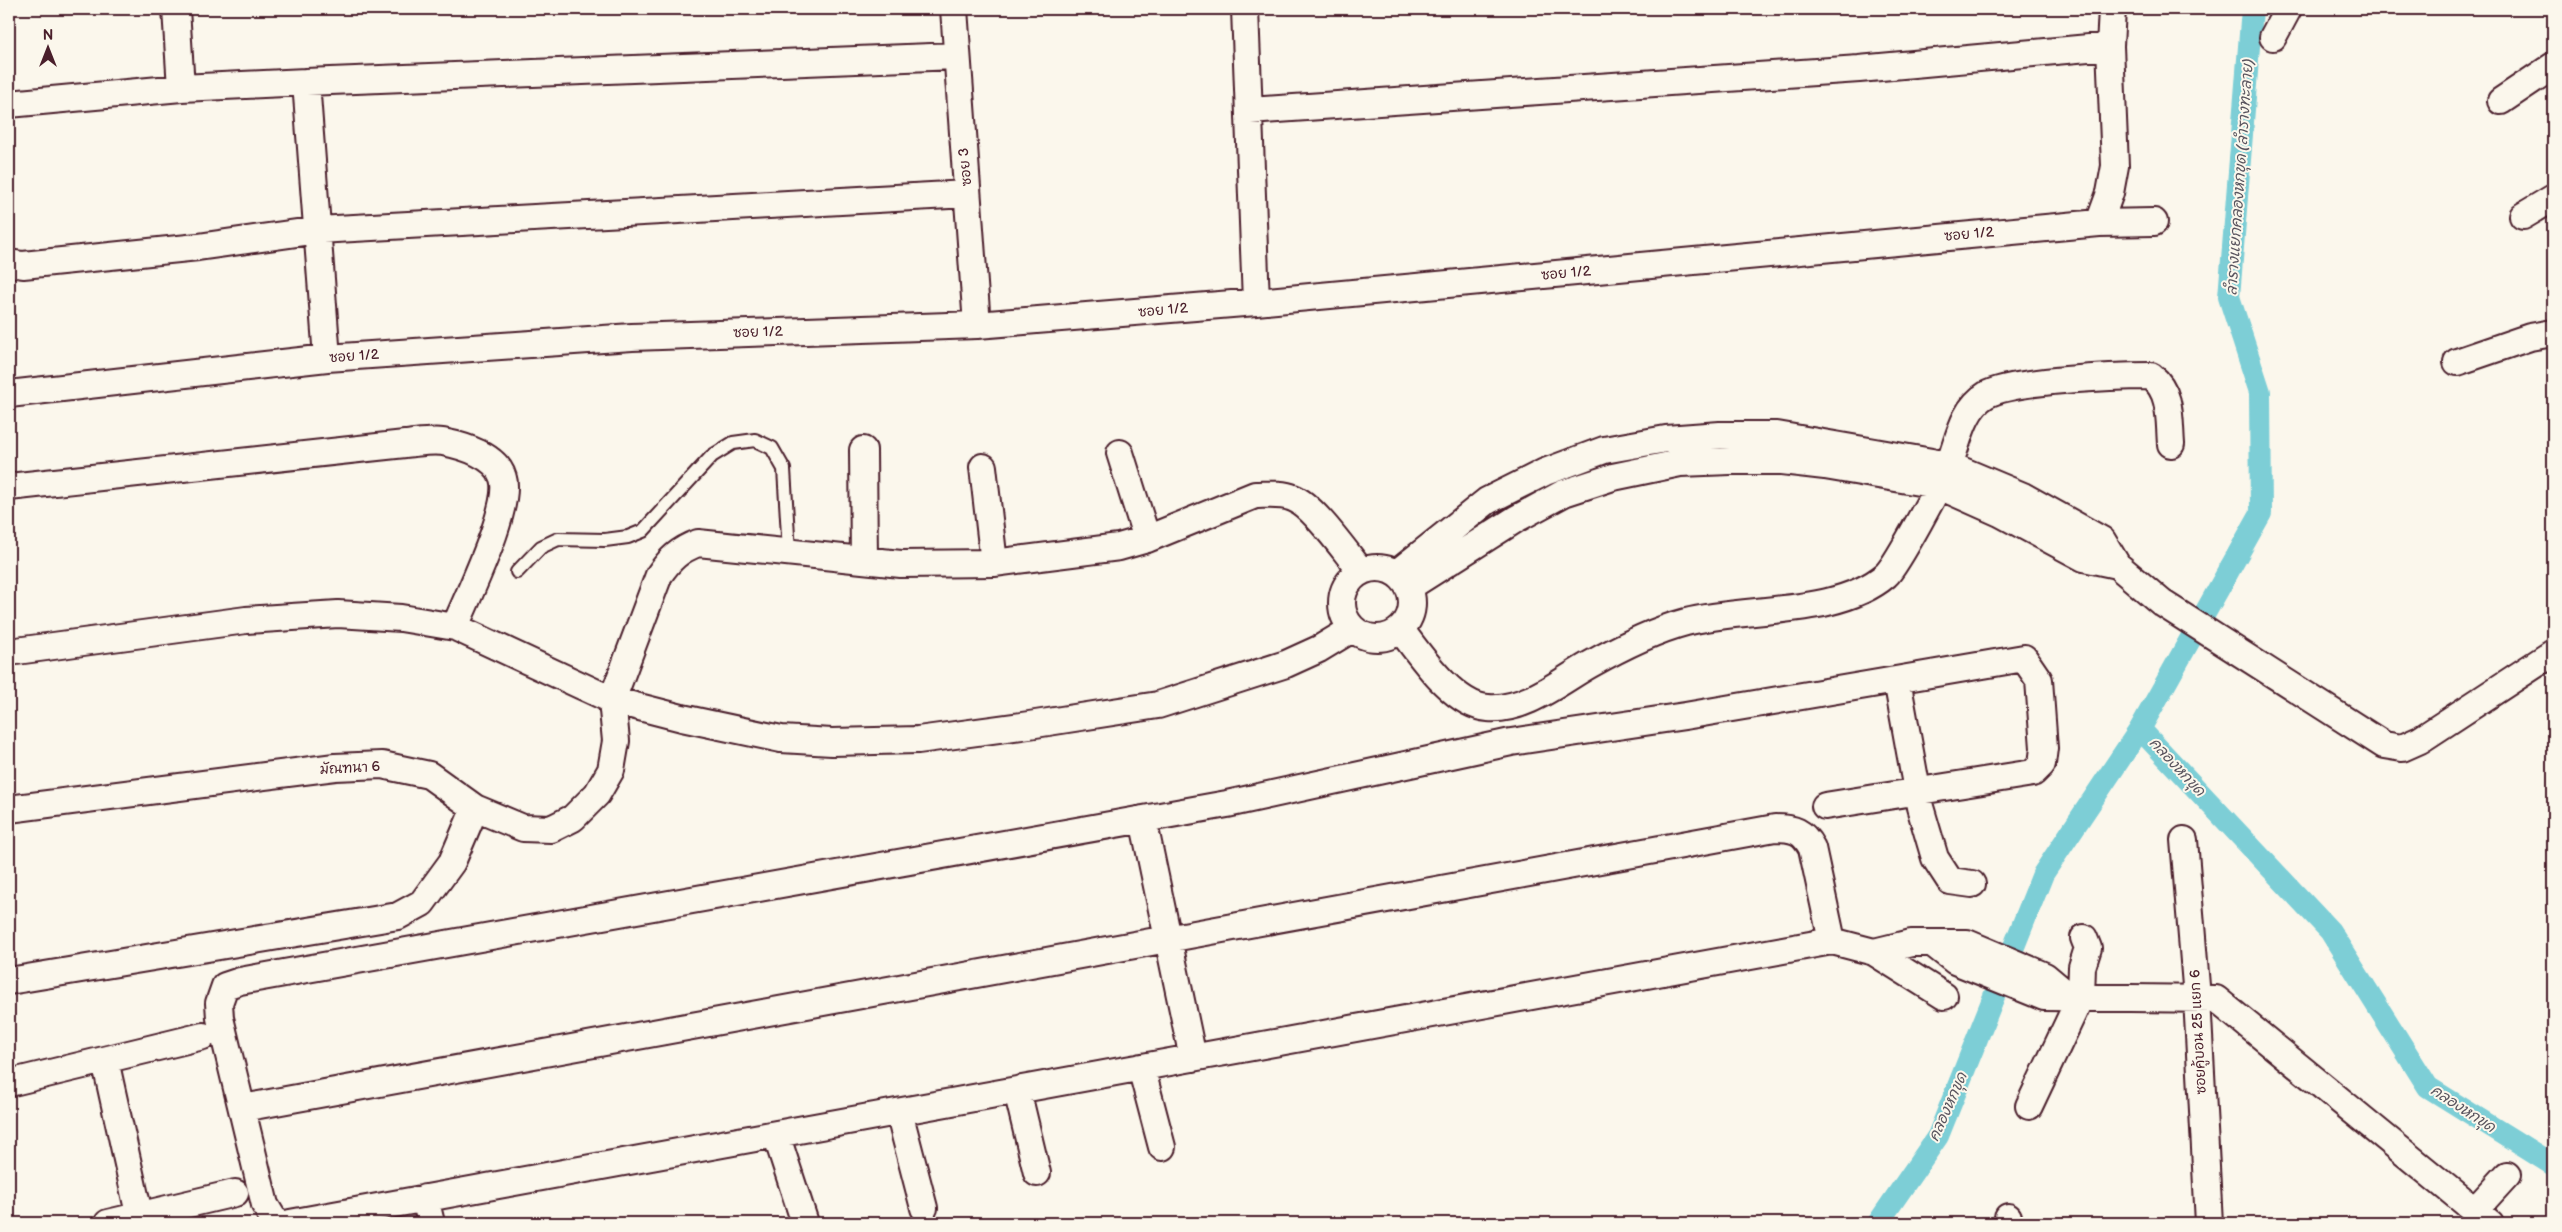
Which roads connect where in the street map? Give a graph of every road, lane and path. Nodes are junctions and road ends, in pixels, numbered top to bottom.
1 (176, 9) edge
2 (954, 9) edge
3 (1245, 9) edge
4 (2112, 9) edge
5 (2288, 9) edge
6 (2273, 37) dead end
7 (2110, 46) junction
8 (956, 56) junction
9 (2553, 66) edge
10 (306, 82) junction
11 (181, 88) junction
12 (2501, 101) dead end
13 (9, 104) edge
14 (1250, 111) junction
15 (967, 194) junction
16 (2553, 198) edge
17 (2523, 216) dead end
18 (2154, 222) dead end
19 (2099, 223) junction
20 (318, 230) junction
21 (9, 263) edge
22 (1256, 302) junction
23 (977, 325) junction
24 (2553, 333) edge
25 (327, 358) junction
26 (2457, 362) dead end
27 (9, 394) edge
28 (1760, 435) junction
29 (2171, 444) dead end
30 (863, 450) dead end
31 (1120, 453) dead end
32 (1589, 456) junction
33 (1758, 460) junction
34 (984, 467) dead end
35 (1943, 475) junction
36 (1599, 482) junction
37 (9, 487) edge
38 (1147, 539) junction
39 (789, 552) junction
40 (864, 560) junction
41 (994, 563) junction
42 (1361, 571) junction
43 (517, 572) dead end
44 (1403, 580) junction
45 (455, 627) junction
46 (1352, 629) junction
47 (1401, 630) junction
48 (9, 652) edge
49 (2553, 653) edge
50 (1896, 680) junction
51 (612, 700) junction
52 (1916, 791) junction
53 (1825, 806) dead end
54 (474, 808) junction
55 (9, 809) edge
56 (1143, 819) junction
57 (2184, 840) dead end
58 (1972, 884) dead end
59 (1168, 938) junction
60 (2084, 938) dead end
61 (1832, 940) junction
62 (1874, 952) junction
63 (9, 981) edge
64 (1944, 996) dead end
65 (2075, 997) junction
66 (2197, 998) junction
67 (203, 1036) dead end
68 (1193, 1058) junction
69 (105, 1060) junction
70 (1141, 1068) junction
71 (9, 1082) edge
72 (1017, 1090) junction
73 (2029, 1106) dead end
74 (243, 1108) junction
75 (899, 1112) junction
76 (776, 1134) junction
77 (1162, 1147) dead end
78 (1037, 1172) dead end
79 (2507, 1175) dead end
80 (235, 1193) dead end
81 (425, 1198) junction
82 (924, 1208) dead end
83 (2482, 1217) edge
84 (140, 1219) edge
85 (303, 1222) edge
86 (108, 1223) edge
87 (280, 1223) edge
88 (431, 1223) edge
89 (805, 1223) edge
90 (2209, 1223) edge

1 - 11 street
2 - 8 street, ซอย 3
3 - 14 street
4 - 7 street
5 - 6 street
7 - 14 street
7 - 19 street
8 - 10 street
8 - 15 street, ซอย 3
9 - 12 street
10 - 11 street
10 - 20 street
11 - 13 street
14 - 22 street
15 - 20 street
15 - 23 street, ซอย 3
16 - 17 street
18 - 19 street, ซอย 1/2
19 - 22 street, ซอย 1/2
20 - 21 street
20 - 25 street
22 - 23 street, ซอย 1/2
23 - 25 street, ซอย 1/2
24 - 26 street
25 - 27 street, ซอย 1/2
28 - 32 street
28 - 33 street
28 - 35 street
29 - 35 street
30 - 40 street
31 - 38 street
32 - 36 street
32 - 44 street
33 - 35 street
33 - 36 street
34 - 41 street
35 - 47 street
35 - 49 street
36 - 44 street
37 - 45 street
38 - 41 street
38 - 42 street
39 - 40 street
39 - 43 lane
39 - 51 street
40 - 41 street
42 - 44 street
42 - 46 street
44 - 47 street
45 - 48 street
45 - 51 street
46 - 47 street
46 - 51 street
50 - 52 street
50 - 52 street
50 - 56 street
51 - 54 street, มัณฑนา 6
52 - 53 street
52 - 58 street
54 - 55 street, มัณฑนา 6
54 - 63 street
56 - 59 street
56 - 74 street
57 - 66 street, ซอยคู้บอน 25 แยก 6
59 - 61 street
59 - 68 street
59 - 74 street
60 - 65 street
61 - 62 street
61 - 68 street
62 - 64 street
62 - 65 street
65 - 66 street
65 - 73 street
66 - 83 street
66 - 90 street, ซอยคู้บอน 25 แยก 6
67 - 69 street
68 - 70 street
69 - 71 street
69 - 84 street
70 - 72 street
70 - 77 street
72 - 75 street
72 - 78 street
74 - 87 street
75 - 76 street
75 - 82 street
76 - 81 street
76 - 89 street
79 - 83 street
80 - 84 street
81 - 85 street
81 - 88 street
84 - 86 street

